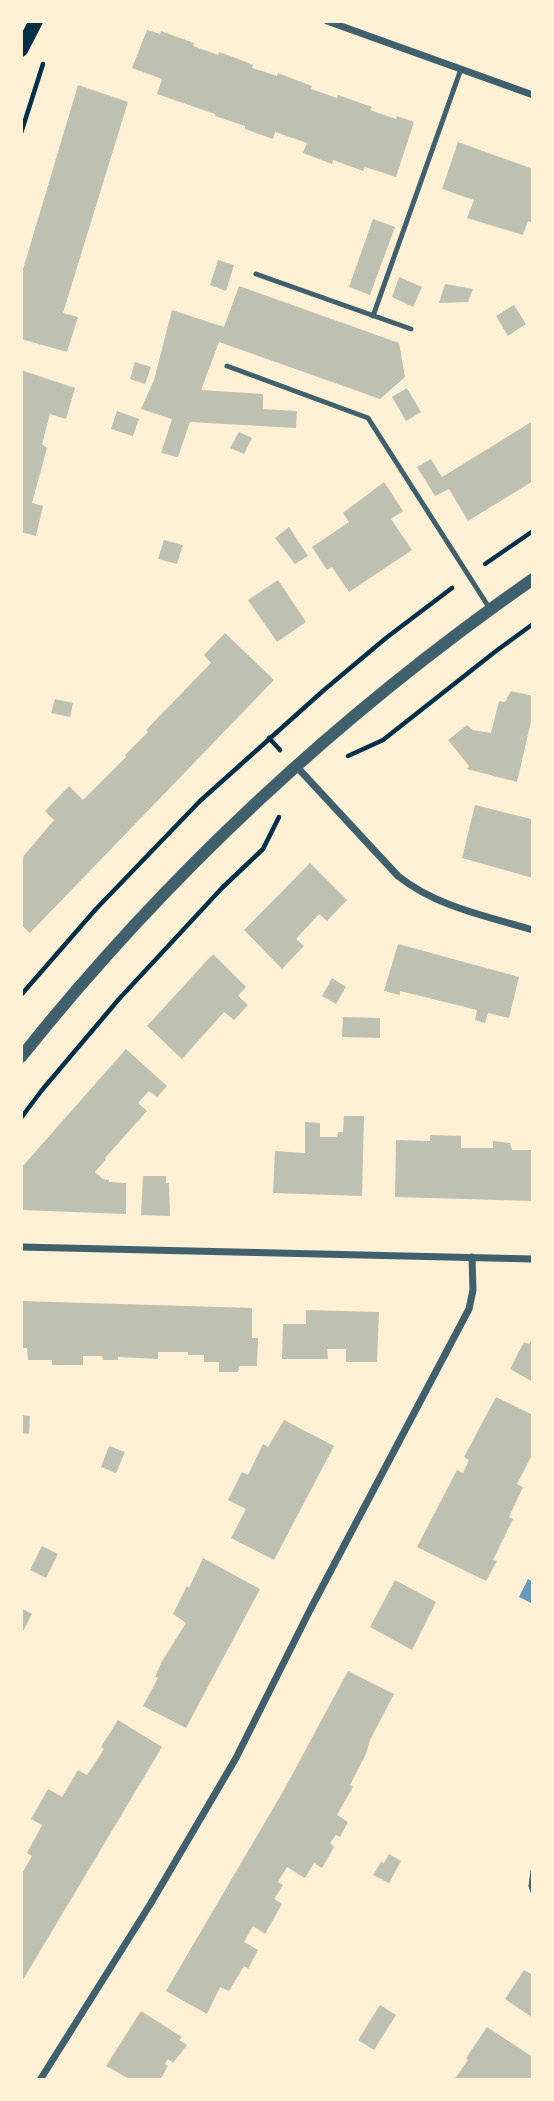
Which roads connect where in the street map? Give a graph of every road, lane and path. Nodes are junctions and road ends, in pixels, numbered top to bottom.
1 (36, 21) edge
2 (327, 21) edge
3 (21, 50) edge
4 (44, 62) dead end
5 (461, 69) junction
6 (533, 95) edge
7 (21, 133) edge
8 (256, 274) dead end
9 (373, 316) junction
10 (411, 329) dead end
11 (226, 366) dead end
12 (533, 531) edge
13 (469, 575) junction
14 (533, 579) edge
15 (490, 609) junction
16 (533, 624) edge
17 (345, 757) dead end
18 (296, 766) junction
19 (312, 785) junction
20 (533, 930) edge
21 (21, 995) edge
22 (21, 1057) edge
23 (21, 1118) edge
24 (21, 1248) edge
25 (472, 1257) junction
26 (533, 1259) edge
27 (533, 1871) edge
28 (533, 1892) edge
29 (40, 2080) edge

1 - 3 main road
2 - 5 street
4 - 7 path
5 - 6 street
5 - 9 lane
8 - 9 lane
9 - 10 lane
11 - 13 lane
12 - 13 path
13 - 15 lane
13 - 21 path
14 - 15 street
15 - 18 street
16 - 17 path
18 - 19 street
18 - 22 street
19 - 20 street
19 - 23 path
24 - 25 street
25 - 26 street
25 - 29 street
27 - 28 lane

